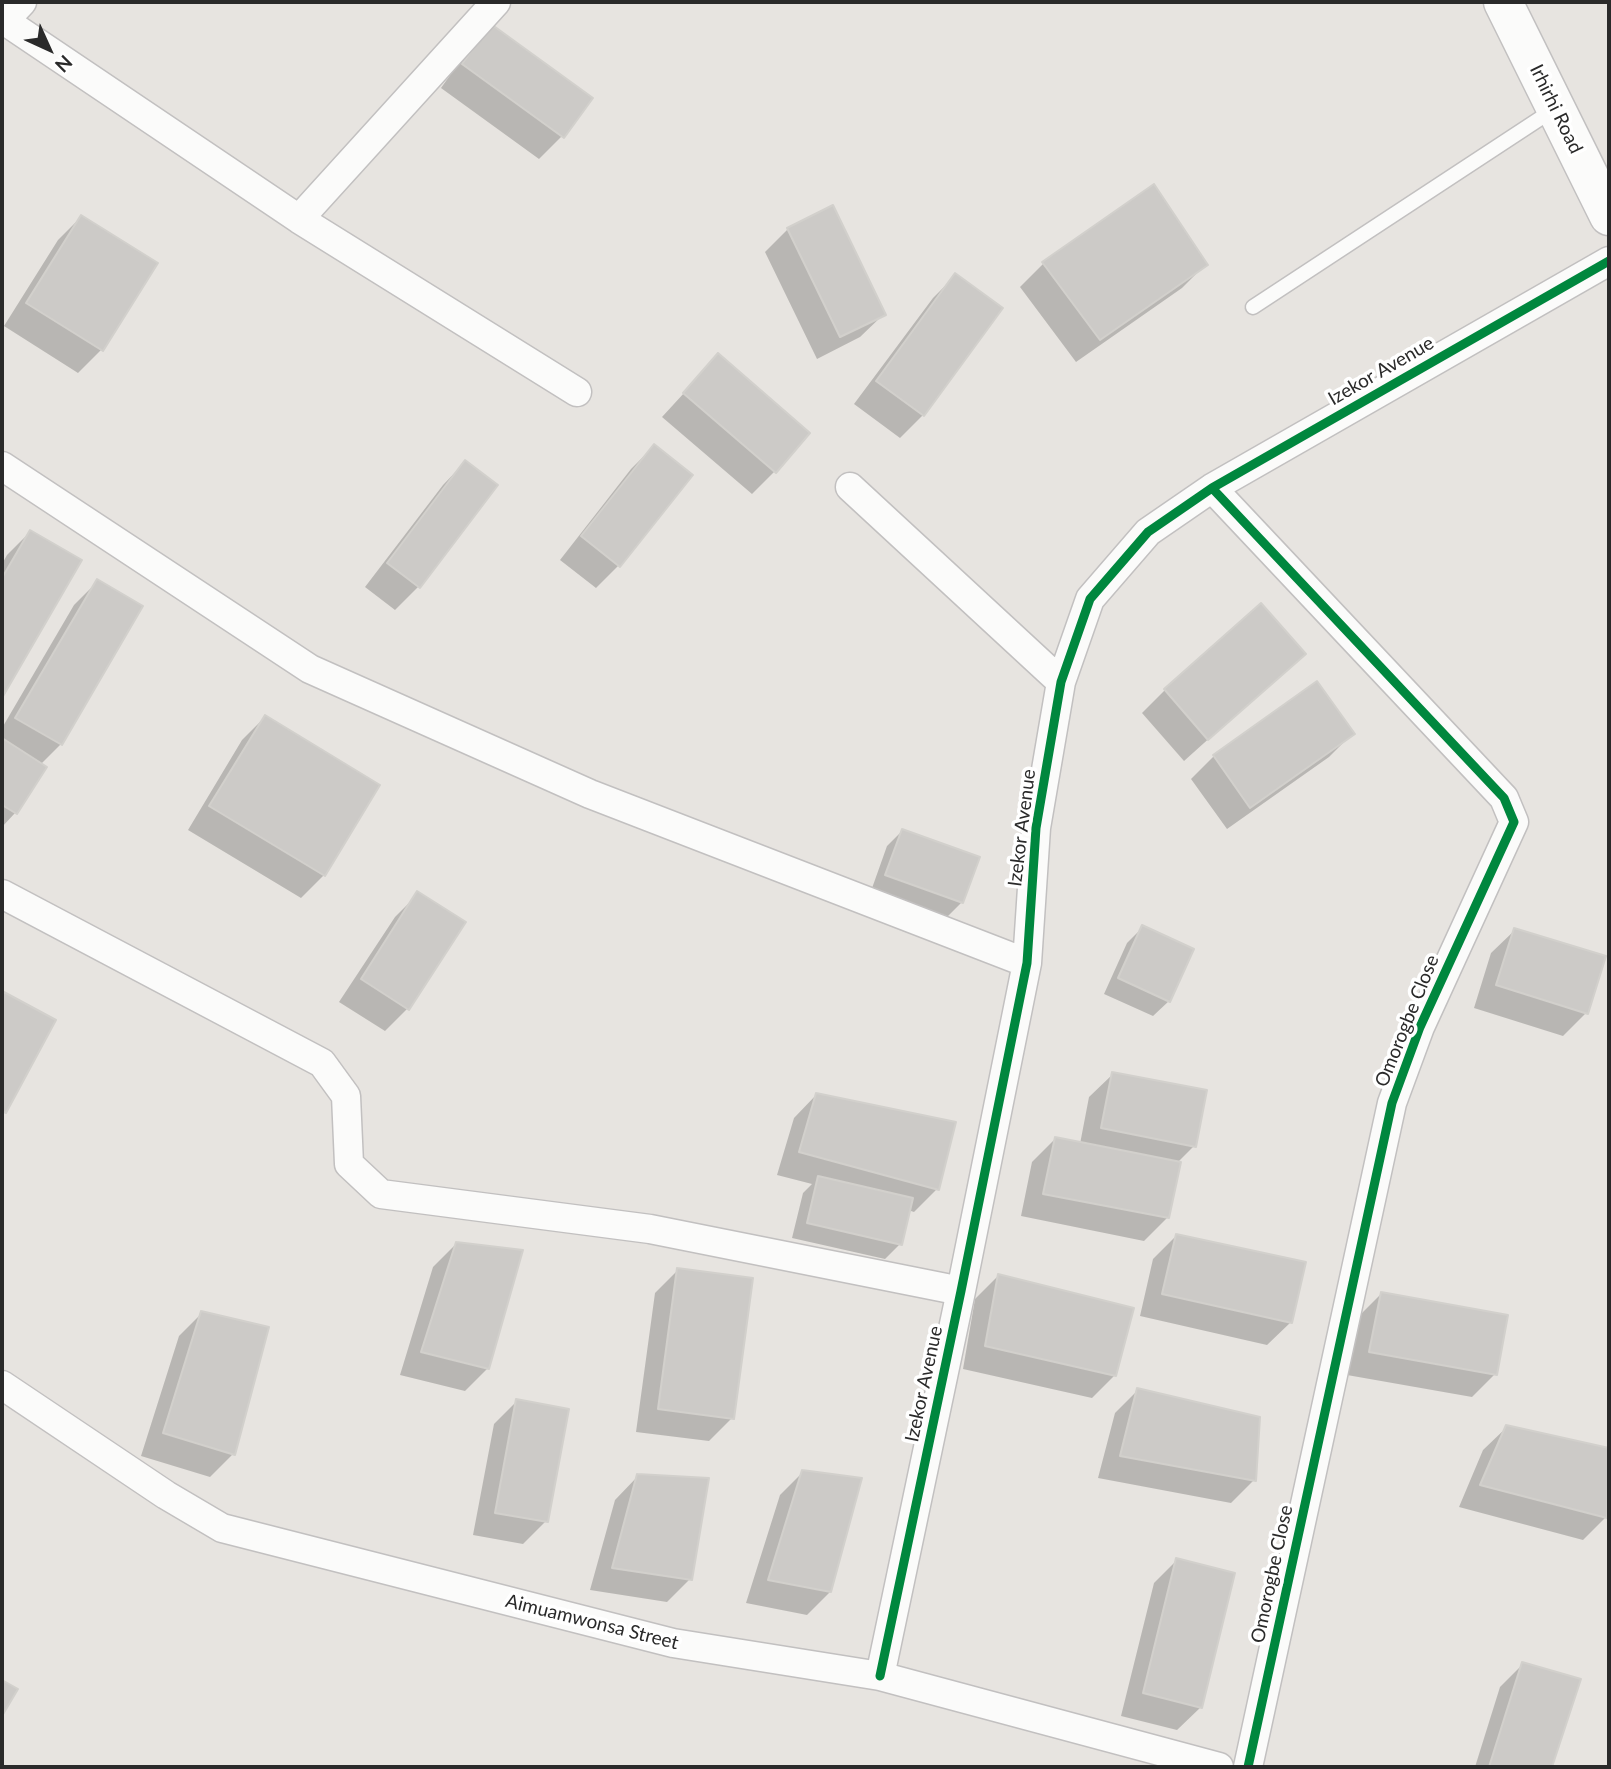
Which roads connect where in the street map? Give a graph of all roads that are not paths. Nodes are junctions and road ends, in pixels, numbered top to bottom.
1 (496, 2) edge
2 (1503, 2) edge
3 (9, 14) edge
4 (1556, 108) junction
5 (1609, 216) edge
6 (299, 219) junction
7 (1609, 261) edge
8 (1253, 307) dead end
9 (578, 392) dead end
10 (2, 466) edge
11 (850, 487) dead end
12 (1212, 488) junction
13 (1061, 682) junction
14 (2, 894) edge
15 (1027, 962) junction
16 (961, 1291) junction
17 (2, 1385) edge
18 (880, 1676) junction
19 (1219, 1767) edge
20 (1248, 1767) edge

1 - 6 street
2 - 4 street, Irhirhi Road
3 - 6 street
4 - 5 street, Irhirhi Road
4 - 8 lane
6 - 9 street
7 - 12 street, Izekor Avenue
10 - 15 street
11 - 13 street
12 - 13 street, Izekor Avenue
12 - 20 street, Omorogbe Close
13 - 15 street, Izekor Avenue
14 - 16 street
15 - 16 street, Izekor Avenue
16 - 18 street, Izekor Avenue
17 - 18 street, Aimuamwonsa Street
18 - 19 street, Aimuamwonsa Street

